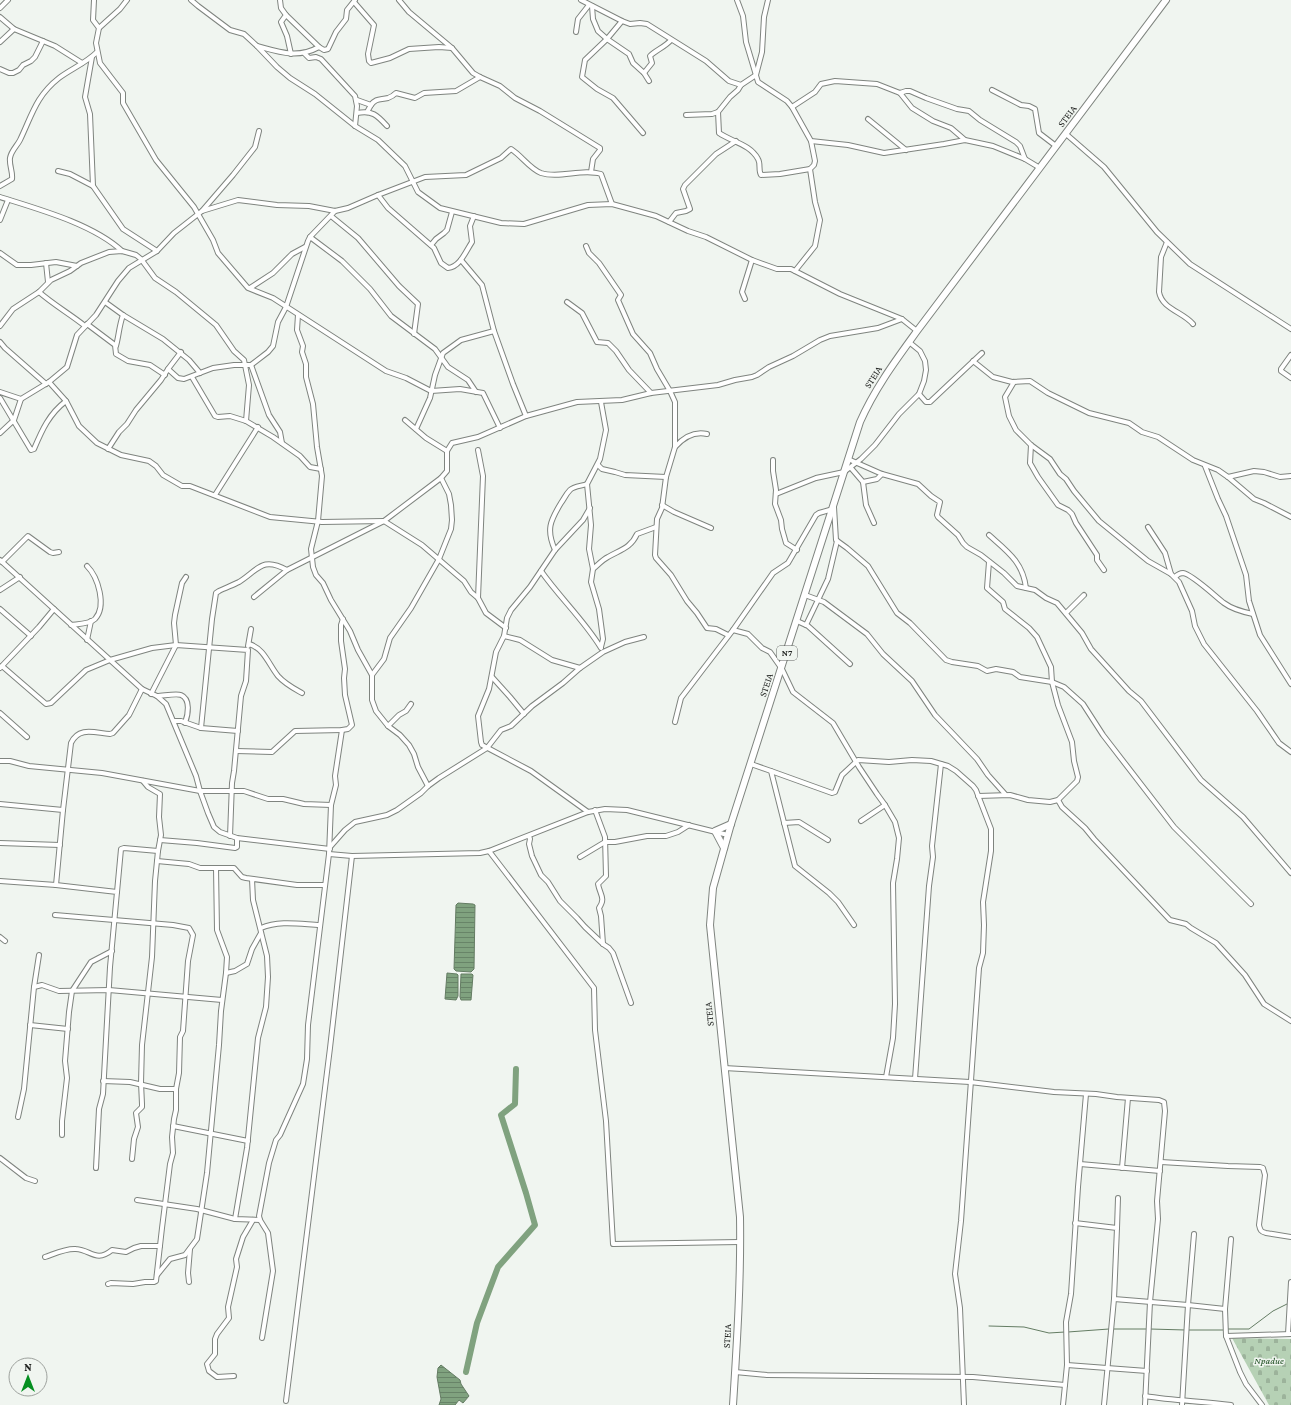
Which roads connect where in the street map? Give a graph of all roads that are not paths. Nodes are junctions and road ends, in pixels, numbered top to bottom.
1 (8, 0) edge
2 (94, 0) edge
3 (127, 0) edge
4 (191, 0) edge
5 (280, 0) edge
6 (399, 0) edge
7 (581, 0) edge
8 (737, 0) edge
9 (768, 0) edge
10 (1166, 0) edge
11 (354, 1) edge
12 (590, 6) junction
13 (0, 8) edge
14 (286, 15) junction
15 (0, 17) edge
16 (622, 21) junction
17 (99, 28) junction
18 (14, 29) junction
19 (576, 32) dead end
20 (607, 39) junction
21 (671, 40) junction
22 (43, 41) junction
23 (0, 42) edge
24 (257, 46) junction
25 (319, 48) junction
26 (452, 48) junction
27 (97, 52) junction
28 (304, 53) junction
29 (291, 54) junction
30 (92, 57) junction
31 (82, 63) junction
32 (0, 69) edge
33 (644, 73) junction
34 (756, 75) junction
35 (480, 78) junction
36 (649, 81) dead end
37 (741, 85) junction
38 (992, 90) dead end
39 (900, 93) junction
40 (357, 100) junction
41 (371, 105) junction
42 (792, 106) junction
43 (367, 112) junction
44 (718, 112) junction
45 (357, 113) junction
46 (686, 115) dead end
47 (868, 119) dead end
48 (355, 126) junction
49 (387, 126) dead end
50 (259, 131) dead end
51 (643, 133) dead end
52 (1066, 134) junction
53 (965, 140) junction
54 (736, 141) junction
55 (811, 141) junction
56 (1056, 146) junction
57 (906, 150) junction
58 (1025, 159) junction
59 (1040, 168) junction
60 (810, 169) junction
61 (58, 171) dead end
62 (591, 172) junction
63 (412, 182) junction
64 (0, 186) edge
65 (93, 186) junction
66 (378, 195) junction
67 (0, 197) edge
68 (8, 200) junction
69 (612, 204) junction
70 (335, 211) junction
71 (200, 212) junction
72 (452, 212) junction
73 (331, 216) junction
74 (474, 216) junction
75 (0, 220) edge
76 (669, 222) junction
77 (310, 237) junction
78 (1167, 242) junction
79 (431, 245) junction
80 (586, 246) dead end
81 (305, 247) junction
82 (122, 251) junction
83 (157, 251) junction
84 (0, 253) edge
85 (141, 259) junction
86 (461, 260) junction
87 (752, 260) junction
88 (46, 264) junction
89 (77, 266) junction
90 (795, 271) junction
91 (48, 282) junction
92 (250, 288) junction
93 (40, 292) junction
94 (745, 299) dead end
95 (105, 302) junction
96 (567, 302) dead end
97 (286, 307) junction
98 (298, 315) junction
99 (123, 316) junction
100 (902, 319) junction
101 (1193, 324) dead end
102 (86, 325) junction
103 (0, 326) edge
104 (1291, 329) edge
105 (494, 331) junction
106 (917, 331) junction
107 (414, 334) junction
108 (0, 342) edge
109 (909, 342) junction
110 (116, 346) junction
111 (181, 352) junction
112 (982, 353) dead end
113 (1291, 355) edge
114 (441, 357) junction
115 (973, 361) junction
116 (245, 365) junction
117 (251, 365) junction
118 (168, 369) junction
119 (200, 373) junction
120 (165, 375) junction
121 (192, 377) junction
122 (1291, 378) edge
123 (1014, 382) junction
124 (47, 383) junction
125 (431, 391) junction
126 (670, 391) junction
127 (0, 392) edge
128 (476, 392) junction
129 (651, 393) junction
130 (919, 394) junction
131 (0, 398) edge
132 (21, 399) junction
133 (66, 401) junction
134 (601, 402) junction
135 (526, 416) junction
136 (14, 420) junction
137 (405, 420) dead end
138 (246, 421) junction
139 (258, 427) junction
140 (500, 428) junction
141 (416, 429) junction
142 (0, 433) edge
143 (707, 434) dead end
144 (282, 444) junction
145 (1031, 445) junction
146 (675, 447) junction
147 (108, 449) junction
148 (478, 450) dead end
149 (447, 451) junction
150 (848, 459) junction
151 (773, 460) dead end
152 (857, 463) junction
153 (598, 465) junction
154 (1205, 466) junction
155 (851, 468) junction
156 (321, 469) junction
157 (844, 472) junction
158 (882, 474) junction
159 (666, 476) junction
160 (1291, 476) edge
161 (1228, 477) junction
162 (441, 478) junction
163 (863, 482) junction
164 (587, 484) junction
165 (776, 494) junction
166 (215, 496) junction
167 (662, 505) junction
168 (833, 507) junction
169 (590, 508) junction
170 (1291, 517) edge
171 (318, 521) junction
172 (384, 521) junction
173 (874, 523) dead end
174 (656, 527) junction
175 (1148, 527) dead end
176 (711, 528) dead end
177 (989, 535) dead end
178 (837, 541) junction
179 (555, 550) junction
180 (797, 550) junction
181 (59, 552) dead end
182 (312, 557) junction
183 (438, 559) junction
184 (1, 561) edge
185 (989, 562) junction
186 (87, 566) dead end
187 (593, 569) junction
188 (287, 570) junction
189 (1104, 570) dead end
190 (541, 571) junction
191 (1173, 575) junction
192 (186, 577) dead end
193 (20, 578) junction
194 (1026, 588) junction
195 (0, 590) edge
196 (805, 595) junction
197 (1084, 595) dead end
198 (254, 597) dead end
199 (478, 598) junction
200 (818, 600) junction
201 (0, 608) edge
202 (54, 609) junction
203 (1066, 613) junction
204 (1253, 614) junction
205 (343, 619) junction
206 (91, 621) junction
207 (797, 621) junction
208 (71, 625) junction
209 (806, 625) junction
210 (506, 628) junction
211 (251, 629) dead end
212 (733, 630) junction
213 (728, 635) junction
214 (31, 636) junction
215 (504, 636) junction
216 (644, 637) dead end
217 (87, 640) junction
218 (249, 644) junction
219 (176, 645) junction
220 (209, 647) junction
221 (601, 647) junction
222 (248, 650) junction
223 (603, 652) junction
224 (110, 660) junction
225 (850, 664) dead end
226 (1, 667) edge
227 (580, 668) junction
228 (782, 669) junction
229 (372, 675) junction
230 (492, 677) junction
231 (1052, 682) junction
232 (1291, 684) edge
233 (142, 688) junction
234 (302, 693) dead end
235 (151, 694) junction
236 (157, 696) junction
237 (411, 704) dead end
238 (0, 713) edge
239 (524, 714) junction
240 (174, 721) junction
241 (185, 722) junction
242 (675, 722) dead end
243 (388, 726) junction
244 (201, 728) junction
245 (342, 730) junction
246 (238, 731) junction
247 (27, 737) dead end
248 (488, 748) junction
249 (236, 751) junction
250 (1291, 752) edge
251 (0, 761) edge
252 (856, 761) junction
253 (751, 764) junction
254 (941, 764) junction
255 (68, 769) junction
256 (770, 771) junction
257 (143, 781) junction
258 (428, 786) junction
259 (200, 791) junction
260 (232, 791) junction
261 (1004, 794) junction
262 (978, 796) junction
263 (1058, 800) junction
264 (0, 804) edge
265 (331, 805) junction
266 (885, 805) junction
267 (63, 810) junction
268 (595, 810) junction
269 (588, 812) junction
270 (861, 821) dead end
271 (784, 822) junction
272 (731, 824) junction
273 (689, 825) junction
274 (715, 831) junction
275 (728, 835) junction
276 (230, 836) junction
277 (530, 836) junction
278 (237, 838) junction
279 (160, 840) junction
280 (828, 840) dead end
281 (605, 842) junction
282 (0, 843) edge
283 (60, 845) junction
284 (724, 848) junction
285 (330, 850) junction
286 (158, 851) junction
287 (489, 851) junction
288 (352, 856) junction
289 (580, 857) dead end
290 (158, 861) junction
291 (216, 868) junction
292 (1291, 872) edge
293 (252, 879) junction
294 (0, 881) edge
295 (56, 885) junction
296 (325, 885) junction
297 (117, 892) junction
298 (1250, 904) dead end
299 (55, 916) dead end
300 (115, 921) junction
301 (154, 924) junction
302 (320, 925) junction
303 (854, 925) dead end
304 (261, 930) junction
305 (0, 937) edge
306 (5, 941) dead end
307 (603, 944) junction
308 (112, 951) junction
309 (39, 955) dead end
310 (226, 972) junction
311 (34, 987) junction
312 (109, 990) junction
313 (72, 991) junction
314 (148, 994) junction
315 (185, 997) junction
316 (222, 1000) junction
317 (631, 1003) dead end
318 (1291, 1021) edge
319 (30, 1025) junction
320 (68, 1029) junction
321 (724, 1068) junction
322 (886, 1077) junction
323 (915, 1079) junction
324 (103, 1080) junction
325 (970, 1082) junction
326 (141, 1083) junction
327 (176, 1089) junction
328 (1086, 1094) junction
329 (1128, 1098) junction
330 (18, 1117) dead end
331 (173, 1126) junction
332 (211, 1134) junction
333 (62, 1135) dead end
334 (248, 1141) junction
335 (0, 1158) edge
336 (132, 1159) dead end
337 (1161, 1162) junction
338 (1080, 1164) junction
339 (96, 1168) dead end
340 (1122, 1168) junction
341 (1160, 1172) junction
342 (35, 1181) dead end
343 (1118, 1198) dead end
344 (137, 1200) dead end
345 (165, 1203) junction
346 (202, 1210) junction
347 (235, 1219) junction
348 (253, 1220) junction
349 (260, 1220) junction
350 (1076, 1223) junction
351 (1117, 1228) junction
352 (1194, 1234) dead end
353 (1291, 1237) edge
354 (1231, 1239) dead end
355 (740, 1242) junction
356 (160, 1246) junction
357 (190, 1249) junction
358 (45, 1257) dead end
359 (157, 1276) junction
360 (189, 1282) dead end
361 (1291, 1282) edge
362 (108, 1284) dead end
363 (1114, 1299) junction
364 (1150, 1302) junction
365 (1188, 1305) junction
366 (1225, 1309) junction
367 (1289, 1334) edge
368 (1226, 1336) junction
369 (262, 1338) dead end
370 (1067, 1365) junction
371 (1108, 1368) junction
372 (1147, 1371) junction
373 (735, 1372) junction
374 (234, 1376) dead end
375 (964, 1377) junction
376 (1065, 1385) junction
377 (1146, 1396) junction
378 (286, 1401) dead end
379 (1182, 1402) edge
380 (733, 1405) edge
381 (964, 1405) edge
382 (1063, 1405) edge
383 (1104, 1405) edge
384 (1145, 1405) edge
385 (1231, 1405) edge
386 (1262, 1405) edge

1 - 13 street
2 - 17 street
3 - 17 street
4 - 24 street
5 - 14 street
6 - 26 street
7 - 12 street
8 - 34 street
9 - 34 street
10 - 52 main road, STEIA / N7
11 - 25 street
11 - 26 street
12 - 16 street
12 - 19 street
12 - 20 street
14 - 25 street
14 - 29 street
15 - 18 street
16 - 20 street
16 - 21 street
17 - 27 street
18 - 22 street
18 - 23 street
20 - 33 street
20 - 51 street
21 - 33 street
21 - 37 street
22 - 31 street
22 - 32 street
24 - 29 street
24 - 48 street
25 - 28 street
26 - 35 street
27 - 30 street
27 - 71 street
28 - 29 street
28 - 40 street
30 - 31 street
30 - 65 street
31 - 64 street
33 - 36 street
34 - 37 street
34 - 42 street
35 - 41 street
35 - 62 street
37 - 44 street
38 - 56 street
39 - 42 street
39 - 53 street
39 - 58 street
40 - 41 street
40 - 45 street
41 - 43 street
42 - 55 street
43 - 45 street
43 - 49 street
44 - 46 street
44 - 54 street
45 - 48 street
47 - 57 street
48 - 63 street
50 - 71 street
52 - 56 main road, STEIA / N7
52 - 78 street
53 - 57 street
53 - 58 street
54 - 60 street
54 - 76 street
55 - 57 street
55 - 60 street
56 - 59 main road, STEIA / N7
58 - 59 street
59 - 106 main road, STEIA / N7
60 - 90 street
61 - 65 street
62 - 63 street
62 - 69 street
63 - 66 street
63 - 72 street
65 - 83 street
66 - 70 street
66 - 79 street
67 - 68 street
68 - 75 street
68 - 82 street
69 - 74 street
69 - 76 street
70 - 71 street
70 - 73 street
71 - 83 street
71 - 92 street
72 - 74 street
72 - 79 street
73 - 77 street
73 - 107 street
74 - 86 street
76 - 87 street
77 - 81 street
77 - 107 street
78 - 101 street
78 - 104 street
79 - 86 street
80 - 126 street
81 - 92 street
81 - 97 street
82 - 85 street
82 - 89 street
83 - 85 street
84 - 88 street
85 - 95 street
85 - 116 street
86 - 105 street
87 - 90 street
87 - 94 street
88 - 89 street
88 - 91 street
89 - 91 street
90 - 100 street
91 - 93 street
92 - 97 street
93 - 102 street
93 - 103 street
95 - 99 street
95 - 102 street
96 - 129 street
97 - 98 street
97 - 117 street
98 - 125 street
98 - 156 street
99 - 110 street
99 - 111 street
100 - 106 street
100 - 126 street
102 - 110 street
102 - 124 street
105 - 114 street
105 - 135 street
106 - 109 main road, STEIA / N7
107 - 114 street
108 - 124 street
109 - 130 street
109 - 150 main road, STEIA / N7
110 - 120 street
111 - 118 street
111 - 119 street
112 - 115 street
113 - 122 street
114 - 125 street
114 - 128 street
115 - 123 street
115 - 130 street
116 - 117 street
116 - 119 street
116 - 138 street
117 - 144 street
118 - 120 street
118 - 121 street
119 - 121 street
120 - 147 street
121 - 138 street
123 - 145 street
123 - 154 street
124 - 132 street
124 - 133 street
125 - 128 street
125 - 141 street
126 - 129 street
126 - 146 street
127 - 132 street
128 - 140 street
129 - 134 street
130 - 152 street
131 - 136 street
132 - 136 street
133 - 136 street
133 - 147 street
134 - 135 street
134 - 153 street
135 - 140 street
136 - 142 street
137 - 141 street
138 - 139 street
139 - 144 street
139 - 166 street
140 - 149 street
141 - 149 street
143 - 146 street
144 - 156 street
145 - 189 street
145 - 191 street
146 - 159 street
147 - 166 street
148 - 199 street
149 - 162 street
150 - 152 street
150 - 157 main road, STEIA / N7
151 - 165 street
152 - 155 street
152 - 158 street
153 - 159 street
153 - 164 street
154 - 161 street
154 - 204 street
155 - 157 street
155 - 163 street
156 - 171 street
157 - 165 street
157 - 168 main road, STEIA / N7
158 - 163 street
158 - 185 street
159 - 167 street
160 - 161 street
161 - 170 street
162 - 172 street
162 - 183 street
163 - 173 street
164 - 169 street
164 - 179 street
165 - 180 street
166 - 171 street
167 - 174 street
167 - 176 street
168 - 178 street
168 - 180 street
168 - 196 main road, STEIA / N7
169 - 179 street
169 - 187 street
171 - 172 street
171 - 182 street
172 - 182 street
172 - 183 street
174 - 187 street
174 - 213 street
175 - 191 street
177 - 194 street
178 - 200 street
178 - 231 street
179 - 190 street
180 - 212 street
181 - 184 street
182 - 188 street
182 - 205 street
183 - 199 street
183 - 229 street
184 - 193 street
185 - 194 street
185 - 231 street
186 - 206 street
187 - 221 street
188 - 198 street
188 - 220 street
190 - 210 street
190 - 221 street
191 - 204 street
191 - 250 street
192 - 219 street
193 - 195 street
193 - 202 street
194 - 203 street
196 - 200 street
196 - 207 main road, STEIA / N7
197 - 203 street
199 - 210 street
200 - 209 street
200 - 261 street
201 - 214 street
202 - 208 street
202 - 214 street
203 - 292 street
204 - 232 street
205 - 229 street
205 - 245 street
206 - 208 street
206 - 217 street
207 - 209 street
207 - 228 main road, STEIA / N7
208 - 217 street
209 - 225 street
210 - 215 street
211 - 218 street
212 - 213 street
212 - 228 street
213 - 242 street
214 - 226 street
215 - 227 street
215 - 230 street
216 - 223 street
217 - 224 street
218 - 222 street
218 - 234 street
219 - 220 street
219 - 224 street
219 - 235 street
220 - 222 street
220 - 244 street
221 - 223 street
222 - 246 street
223 - 227 street
224 - 226 street
224 - 233 street
227 - 239 street
228 - 252 street
228 - 253 main road, STEIA / N7
229 - 243 street
230 - 239 street
230 - 248 street
231 - 263 street
231 - 298 street
233 - 235 street
233 - 255 street
235 - 236 street
236 - 240 street
236 - 241 street
237 - 243 street
238 - 247 street
239 - 248 street
240 - 241 street
240 - 259 street
241 - 244 street
243 - 258 street
244 - 246 street
245 - 249 street
245 - 265 street
246 - 249 street
248 - 258 street
248 - 269 street
249 - 260 street
251 - 255 street
252 - 254 street
252 - 256 street
252 - 266 street
253 - 256 street
253 - 272 main road, STEIA / N7
254 - 262 street
254 - 323 street
255 - 257 street
255 - 267 street
256 - 271 street
257 - 259 street
257 - 279 street
258 - 285 street
259 - 260 street
259 - 276 street
260 - 265 street
260 - 276 street
261 - 262 street
261 - 263 street
262 - 325 street
263 - 318 street
264 - 267 street
265 - 285 street
266 - 270 street
266 - 322 street
267 - 283 street
268 - 269 street
268 - 273 street
268 - 281 street
269 - 277 street
271 - 280 street
271 - 303 street
272 - 274 main road
272 - 275 main road, STEIA / N7
273 - 274 street
273 - 281 street
274 - 275 street
274 - 284 main road
275 - 284 main road, STEIA / N7
276 - 278 street
277 - 287 street
277 - 307 street
278 - 279 street
278 - 285 street
279 - 286 street
281 - 289 street
281 - 307 street
282 - 283 street
283 - 295 street
284 - 321 main road, STEIA / N7
285 - 288 street
285 - 296 street
286 - 290 street
286 - 297 street
287 - 288 street
287 - 355 street
288 - 378 street
290 - 291 street
290 - 301 street
291 - 293 street
291 - 310 street
293 - 296 street
293 - 304 street
294 - 295 street
295 - 297 street
296 - 302 street
297 - 300 street
299 - 300 street
300 - 301 street
300 - 308 street
301 - 314 street
301 - 315 street
302 - 304 street
302 - 349 street
304 - 310 street
304 - 334 street
305 - 306 street
307 - 317 street
308 - 312 street
308 - 313 street
309 - 311 street
310 - 316 street
311 - 313 street
311 - 319 street
312 - 313 street
312 - 314 street
312 - 324 street
313 - 320 street
314 - 315 street
314 - 326 street
315 - 316 street
315 - 327 street
316 - 332 street
319 - 320 street
319 - 330 street
320 - 333 street
321 - 322 street
321 - 355 main road, STEIA / N7
322 - 323 street
323 - 325 street
324 - 326 street
324 - 339 street
325 - 328 street
325 - 375 street
326 - 327 street
326 - 336 street
327 - 331 street
328 - 329 street
328 - 338 street
329 - 337 street
329 - 340 street
331 - 332 street
331 - 345 street
332 - 334 street
332 - 346 street
334 - 347 street
335 - 342 street
337 - 341 street
337 - 353 street
338 - 340 street
338 - 350 street
340 - 341 street
341 - 364 street
343 - 351 street
344 - 345 street
345 - 346 street
345 - 356 street
346 - 347 street
346 - 357 street
347 - 348 street
348 - 349 street
348 - 374 street
349 - 369 street
350 - 351 street
350 - 370 street
351 - 363 street
352 - 365 street
354 - 366 street
355 - 373 main road, STEIA / N7
356 - 358 street
356 - 359 street
357 - 359 street
357 - 360 street
359 - 362 street
361 - 367 street
363 - 364 street
363 - 371 street
364 - 365 street
364 - 372 street
365 - 366 street
365 - 379 street
366 - 368 street
367 - 368 street
368 - 386 street
370 - 371 street
370 - 376 street
371 - 372 street
371 - 383 street
372 - 377 street
373 - 375 street
373 - 380 main road, STEIA / N7
375 - 376 street
375 - 381 street
376 - 382 street
377 - 379 street
377 - 384 street
379 - 385 street

